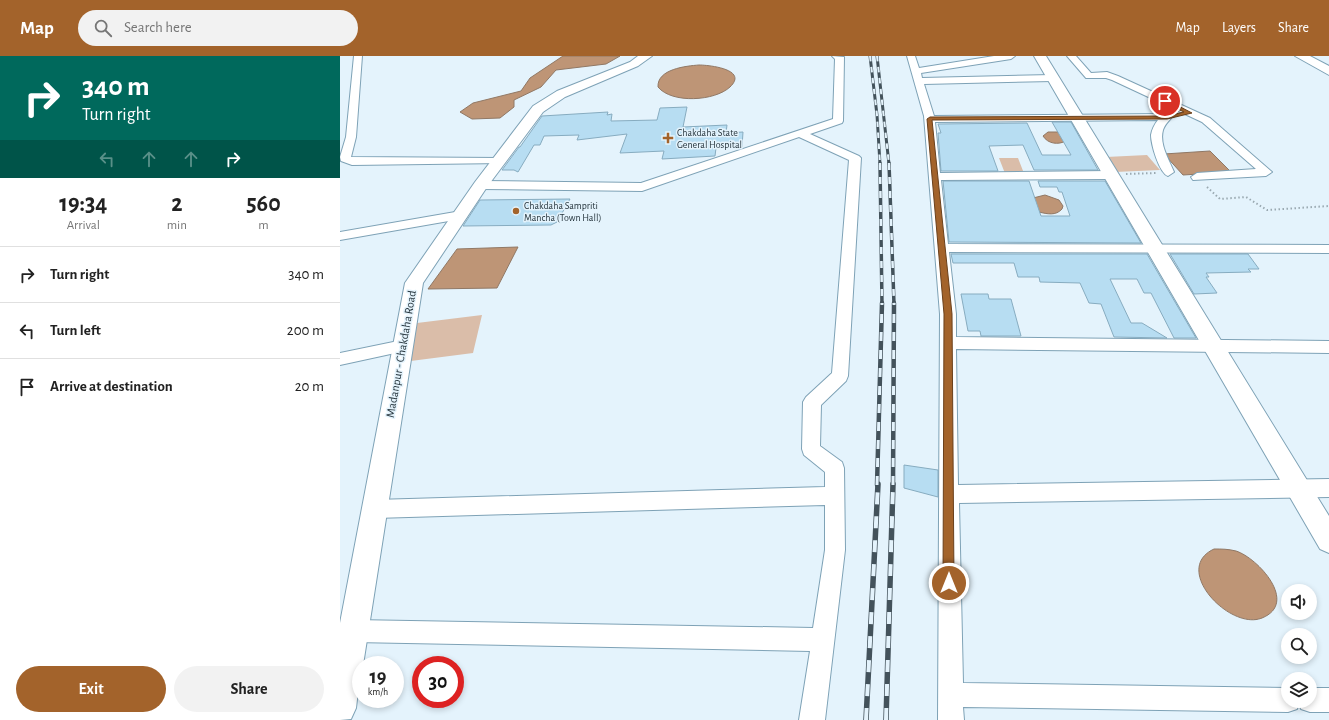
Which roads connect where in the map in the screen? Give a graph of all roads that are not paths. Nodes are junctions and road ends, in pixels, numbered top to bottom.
1 (358, 56) edge
2 (646, 56) edge
3 (836, 56) edge
4 (1011, 56) edge
5 (1039, 56) edge
6 (1070, 56) edge
7 (1301, 56) edge
8 (915, 69) edge
9 (1329, 71) edge
10 (1052, 78) junction
11 (354, 104) junction
12 (340, 106) edge
13 (1190, 113) junction
14 (1167, 117) junction
15 (930, 119) junction
16 (1076, 119) junction
17 (799, 133) junction
18 (343, 159) edge
19 (500, 161) junction
20 (1168, 172) road end
21 (1109, 175) junction
22 (934, 177) junction
23 (1197, 177) road end
24 (481, 185) junction
25 (461, 215) junction
26 (340, 236) edge
27 (941, 248) junction
28 (1154, 248) junction
29 (1329, 248) edge
30 (948, 343) junction
31 (403, 346) junction
32 (1329, 346) edge
33 (1214, 347) junction
34 (340, 359) edge
35 (1298, 488) junction
36 (1329, 488) edge
37 (949, 494) junction
38 (835, 496) junction
39 (375, 509) junction
40 (1329, 540) edge
41 (354, 631) junction
42 (823, 640) junction
43 (951, 695) junction
44 (1281, 700) edge
45 (1317, 700) edge
46 (1329, 700) edge
47 (340, 708) edge
48 (812, 720) edge
49 (951, 720) edge

1 - 11 street
2 - 19 main road, Madanpur - Chakdaha Road
3 - 17 street
4 - 8 street
5 - 10 main road
6 - 13 street
7 - 9 main road
8 - 10 street
8 - 15 street
10 - 16 main road
11 - 12 street
11 - 18 street
13 - 14 street
13 - 23 street
14 - 16 street
14 - 20 street
15 - 16 street
15 - 22 street
16 - 21 main road
17 - 24 street
17 - 38 street
18 - 19 street
19 - 24 main road, Madanpur - Chakdaha Road
21 - 22 street
21 - 28 main road
22 - 27 street
24 - 25 main road, Madanpur - Chakdaha Road
25 - 26 street
25 - 31 main road, Madanpur - Chakdaha Road
27 - 28 street
27 - 30 street
28 - 29 street
28 - 33 main road
30 - 33 street
30 - 37 street
31 - 34 street
31 - 39 main road, Madanpur - Chakdaha Road
32 - 33 street
33 - 35 main road
35 - 36 street
35 - 37 street
35 - 40 main road
37 - 43 street
38 - 39 street
38 - 42 street
39 - 41 main road, Madanpur - Chakdaha Road
41 - 42 street
41 - 47 main road, Madanpur - Chakdaha Road
42 - 48 street
43 - 44 street
43 - 49 street
45 - 46 street

